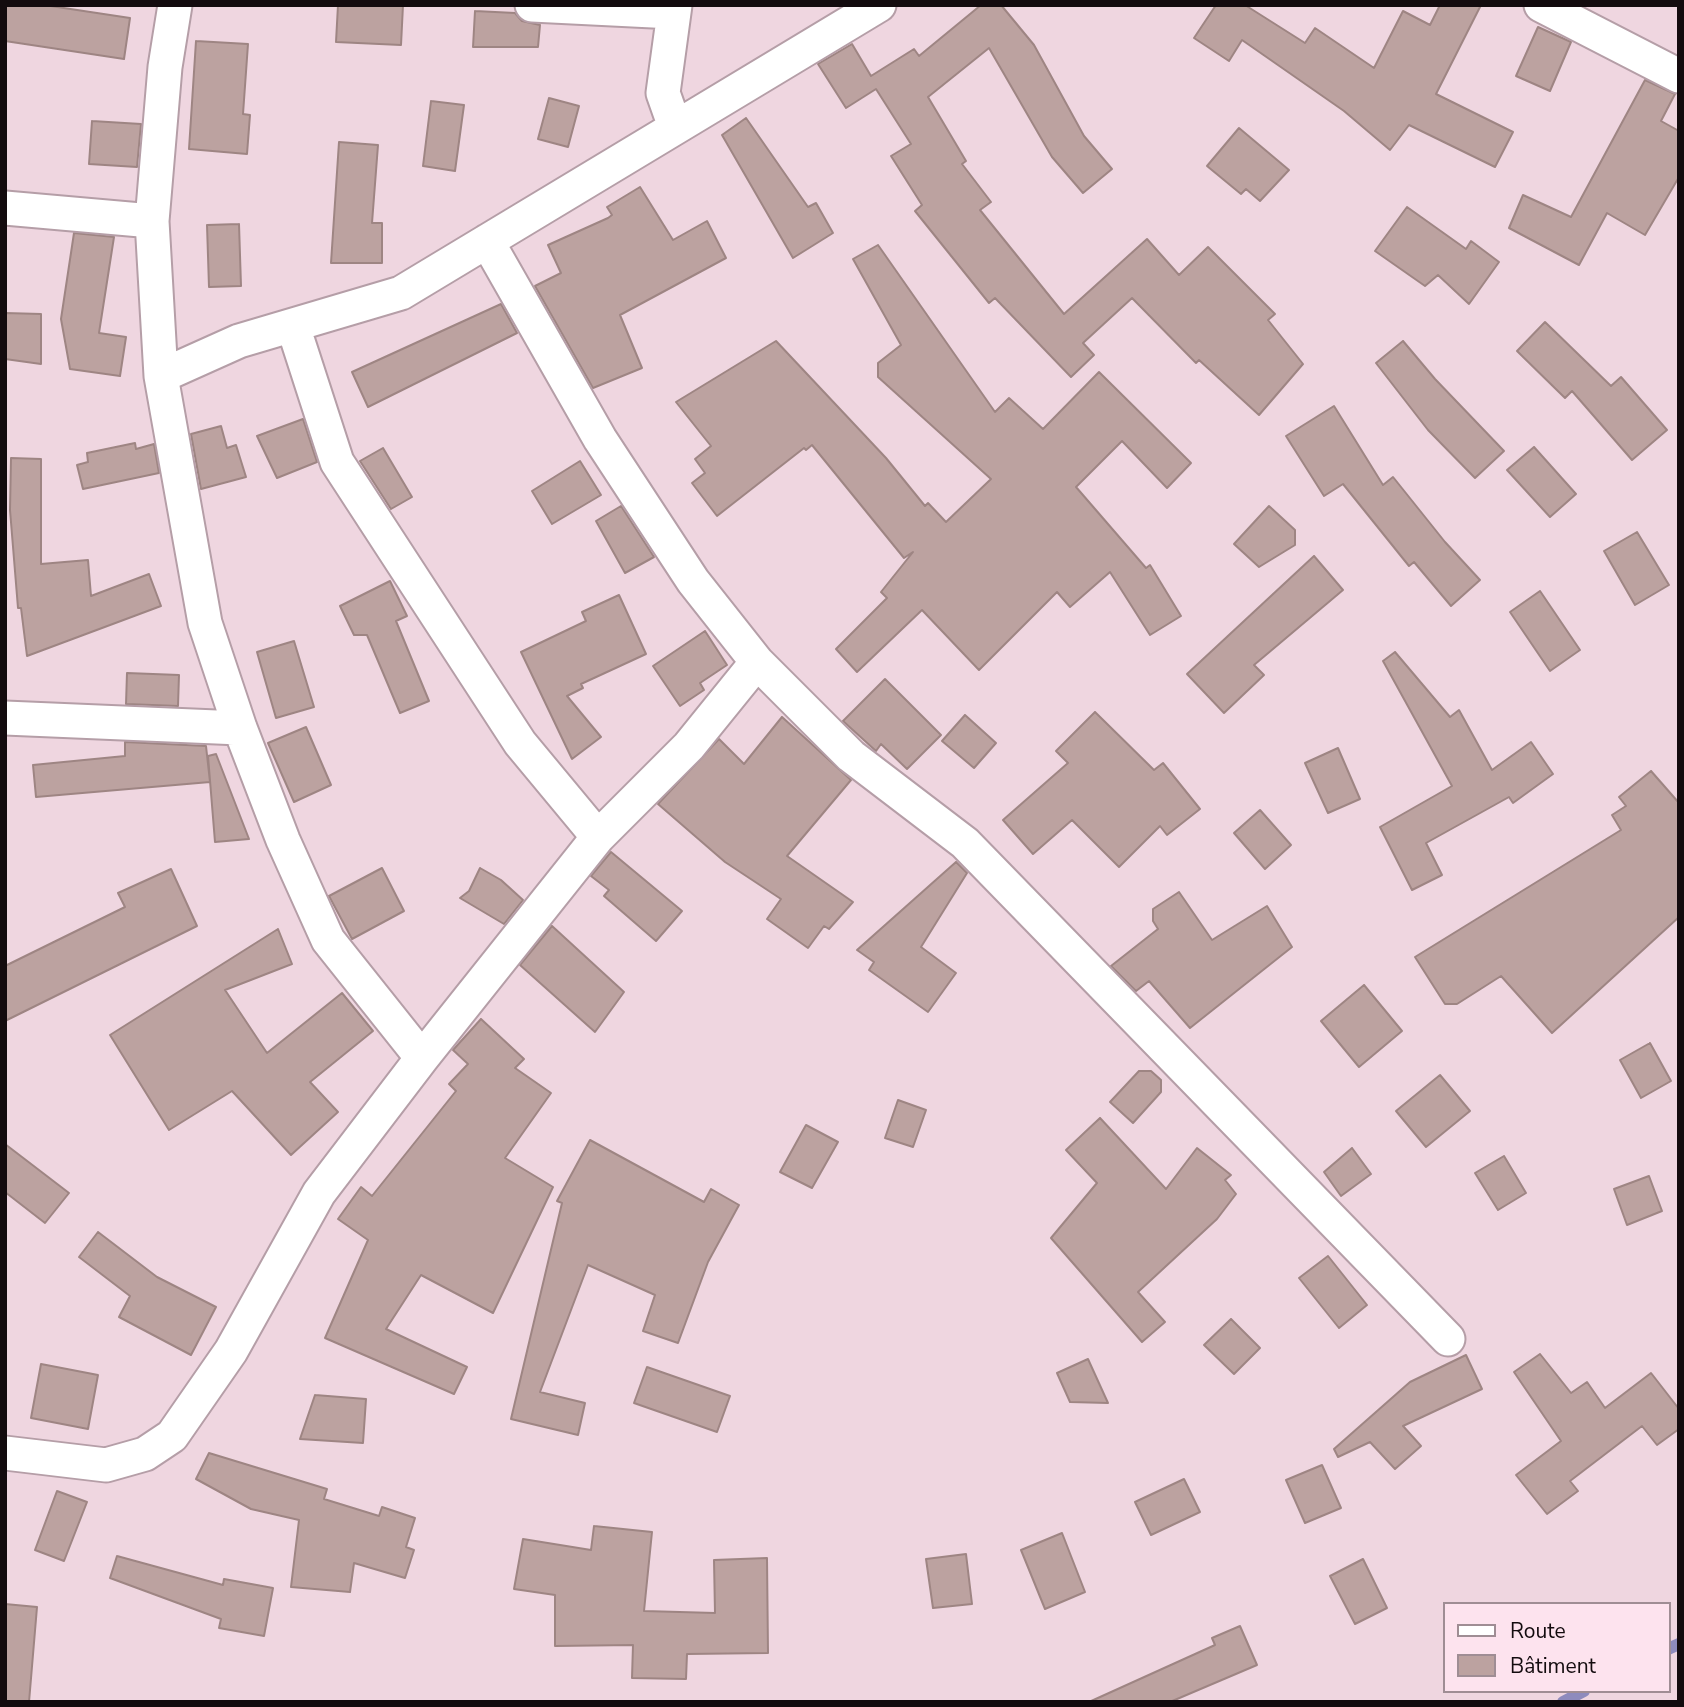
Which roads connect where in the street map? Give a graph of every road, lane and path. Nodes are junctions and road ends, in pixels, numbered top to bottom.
1 (175, 5) edge
2 (531, 5) edge
3 (879, 5) edge
4 (1541, 5) edge
5 (674, 9) edge
6 (1679, 76) edge
7 (675, 127) junction
8 (5, 208) edge
9 (152, 221) junction
10 (487, 241) junction
11 (293, 326) junction
12 (161, 376) junction
13 (757, 662) junction
14 (5, 718) edge
15 (240, 728) junction
16 (598, 837) junction
17 (422, 1058) junction
18 (1448, 1339) dead end
19 (5, 1453) edge

1 - 9 street
2 - 5 street
3 - 7 street
4 - 6 street
5 - 7 street
7 - 10 street
8 - 9 street
9 - 12 street
10 - 11 street
10 - 13 street
11 - 12 street
11 - 16 street
12 - 15 street
13 - 16 street
13 - 18 street
14 - 15 street
15 - 17 street
16 - 17 street
17 - 19 street

